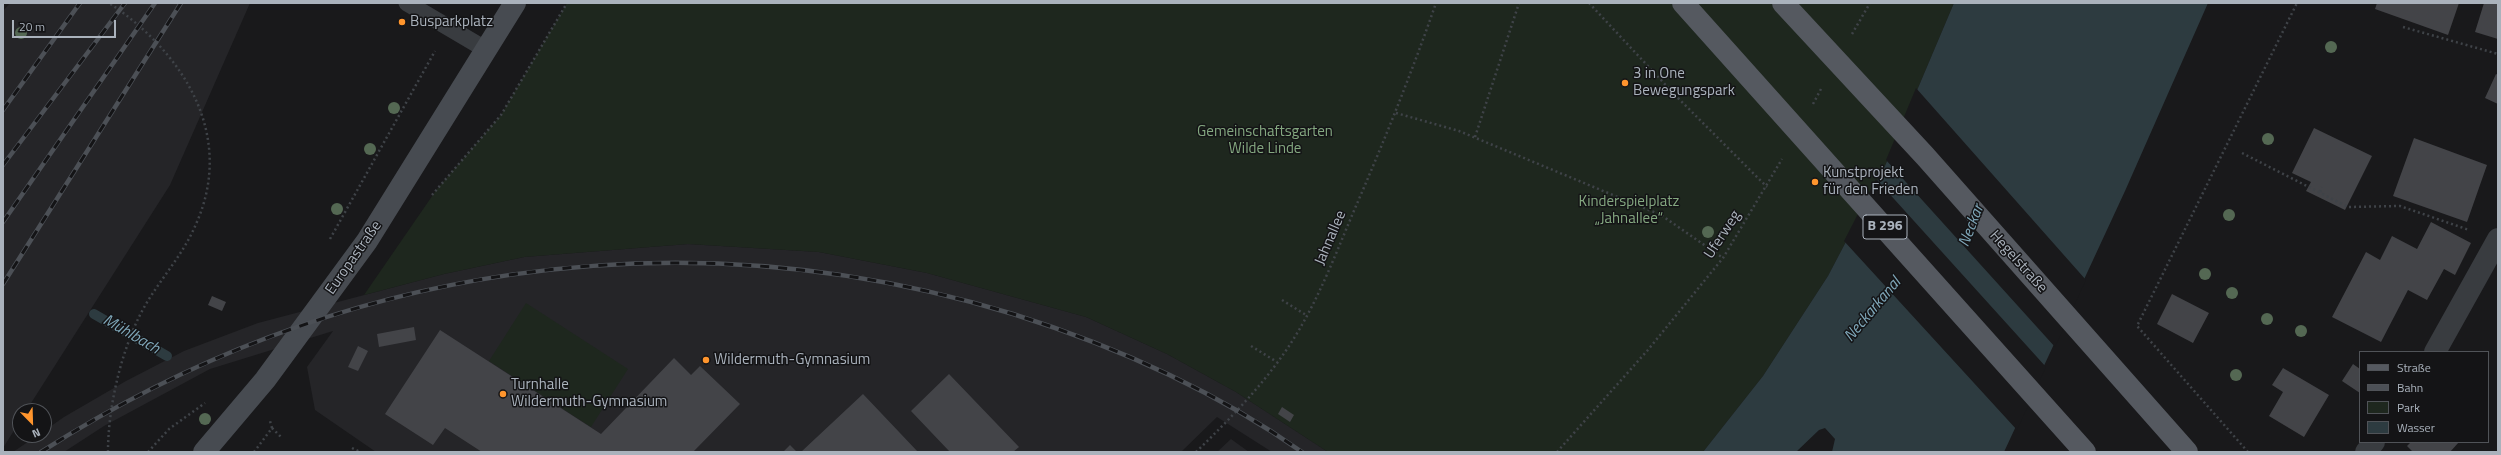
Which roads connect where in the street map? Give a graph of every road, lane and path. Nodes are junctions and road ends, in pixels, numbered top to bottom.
1 (109, 3) edge
2 (498, 3) edge
3 (515, 3) edge
4 (1436, 3) edge
5 (1519, 3) edge
6 (1589, 3) edge
7 (1683, 3) edge
8 (1783, 3) edge
9 (1870, 3) edge
10 (2297, 3) edge
11 (412, 4) edge
12 (2403, 27) dead end
13 (448, 28) junction
14 (1851, 37) dead end
15 (485, 49) junction
16 (2498, 54) edge
17 (1824, 85) dead end
18 (1812, 105) dead end
19 (1396, 113) junction
20 (1475, 137) junction
21 (1786, 153) dead end
22 (2242, 153) dead end
23 (1767, 186) junction
24 (2322, 187) dead end
25 (2320, 192) junction
26 (329, 240) dead end
27 (2498, 240) edge
28 (1723, 258) junction
29 (1282, 300) dead end
30 (1306, 316) junction
31 (1251, 346) dead end
32 (2436, 351) edge
33 (1277, 362) junction
34 (211, 399) dead end
35 (272, 428) dead end
36 (281, 437) dead end
37 (2373, 443) edge
38 (352, 448) dead end
39 (108, 452) edge
40 (148, 452) edge
41 (204, 452) edge
42 (360, 452) edge
43 (1196, 452) edge
44 (1557, 452) edge
45 (2085, 452) edge
46 (2187, 452) edge
47 (2248, 452) edge
48 (2366, 452) edge

1 - 39 path
2 - 15 street, Europastraße
3 - 15 street, Europastraße
4 - 19 path, Jahnallee
5 - 20 path
6 - 23 path
7 - 45 main road, B 296
8 - 46 main road, Hegelstraße
9 - 14 path
10 - 47 path
11 - 13 lane
12 - 16 path
13 - 15 lane
13 - 26 path
15 - 41 street, Europastraße
17 - 18 path
19 - 20 path
19 - 30 path, Jahnallee
20 - 28 path
21 - 23 path, Uferweg
22 - 25 path
23 - 28 path, Uferweg
24 - 25 path
25 - 27 path
27 - 32 street
28 - 44 path, Uferweg
29 - 30 path
30 - 33 path, Jahnallee
31 - 33 path
33 - 43 path, Jahnallee
34 - 40 path
35 - 36 path
37 - 48 street
38 - 42 path

